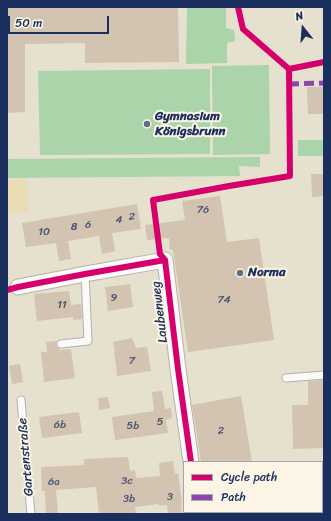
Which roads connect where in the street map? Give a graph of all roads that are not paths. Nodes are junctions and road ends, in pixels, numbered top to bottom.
1 (85, 274) junction
2 (18, 287) dead end
3 (61, 344) dead end
4 (324, 375) edge
5 (286, 378) dead end
6 (21, 400) dead end
7 (191, 461) edge
8 (31, 514) edge

1 - 2 street, Laubenweg
1 - 3 lane
1 - 7 street, Laubenweg
4 - 5 lane
6 - 8 lane, Gartenstraße

